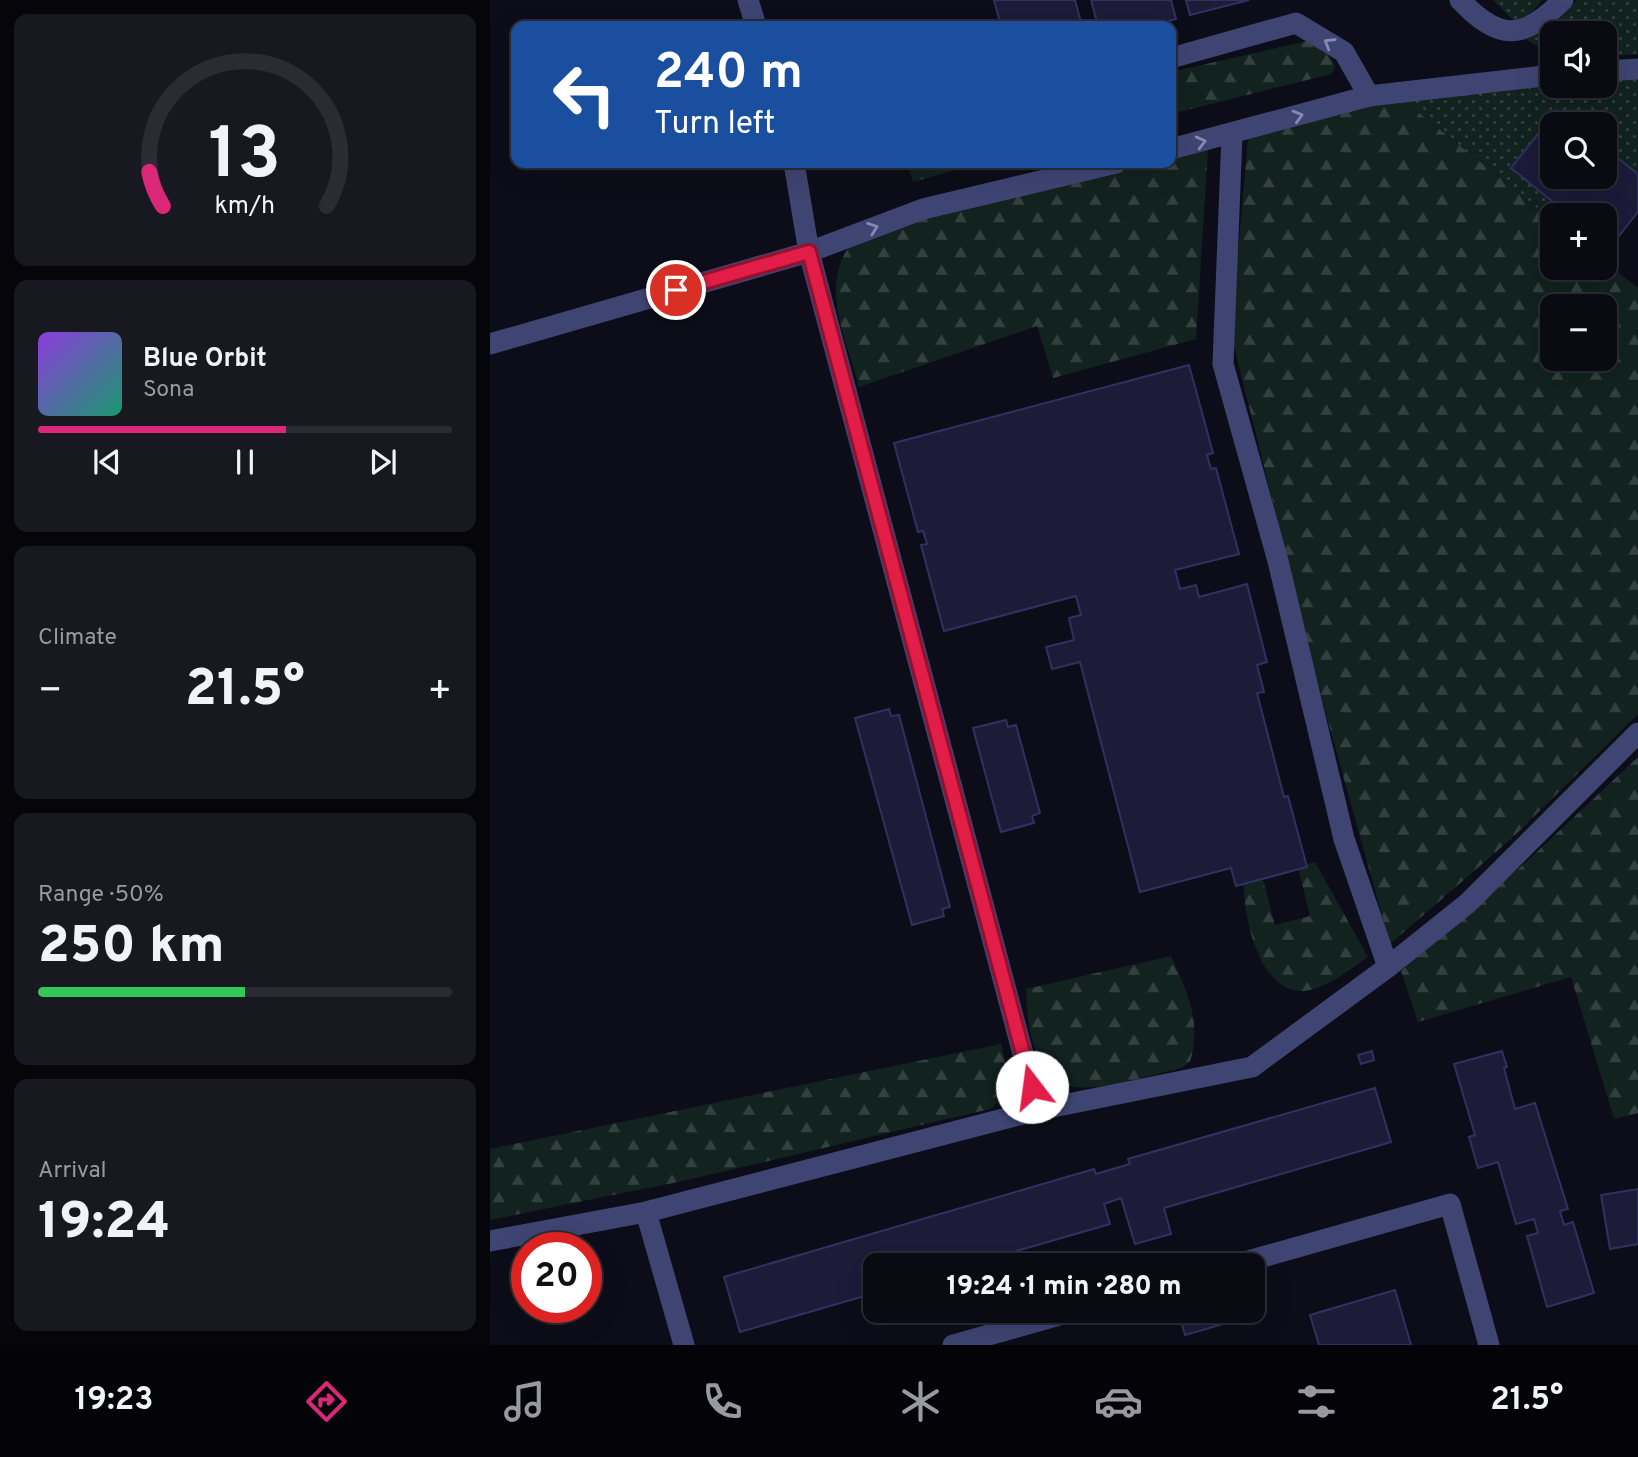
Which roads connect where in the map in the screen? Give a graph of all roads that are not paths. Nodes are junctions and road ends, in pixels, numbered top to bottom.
1 (748, 0) edge
2 (1460, 0) edge
3 (1563, 0) edge
4 (754, 21) edge
5 (1176, 57) edge
6 (1638, 69) edge
7 (1617, 70) edge
8 (1540, 76) edge
9 (1369, 96) junction
10 (1232, 135) junction
11 (1176, 148) edge
12 (796, 168) edge
13 (1095, 168) edge
14 (809, 252) junction
15 (490, 344) edge
16 (1638, 733) edge
17 (1388, 967) junction
18 (1038, 1110) junction
19 (646, 1212) junction
20 (490, 1241) edge
21 (1265, 1256) edge
22 (1031, 1323) edge
23 (684, 1345) edge
24 (953, 1345) edge
25 (1489, 1345) edge

1 - 4 lane
2 - 3 lane
9 -> 5 lane
6 - 7 lane
8 - 9 lane
10 -> 9 lane
11 -> 10 lane
10 - 17 lane
12 - 14 lane
14 -> 13 lane
14 - 15 lane
14 - 18 lane
16 - 17 lane
17 - 18 lane
18 - 19 lane
19 - 20 lane
19 - 23 lane
21 - 25 lane
22 - 24 lane

